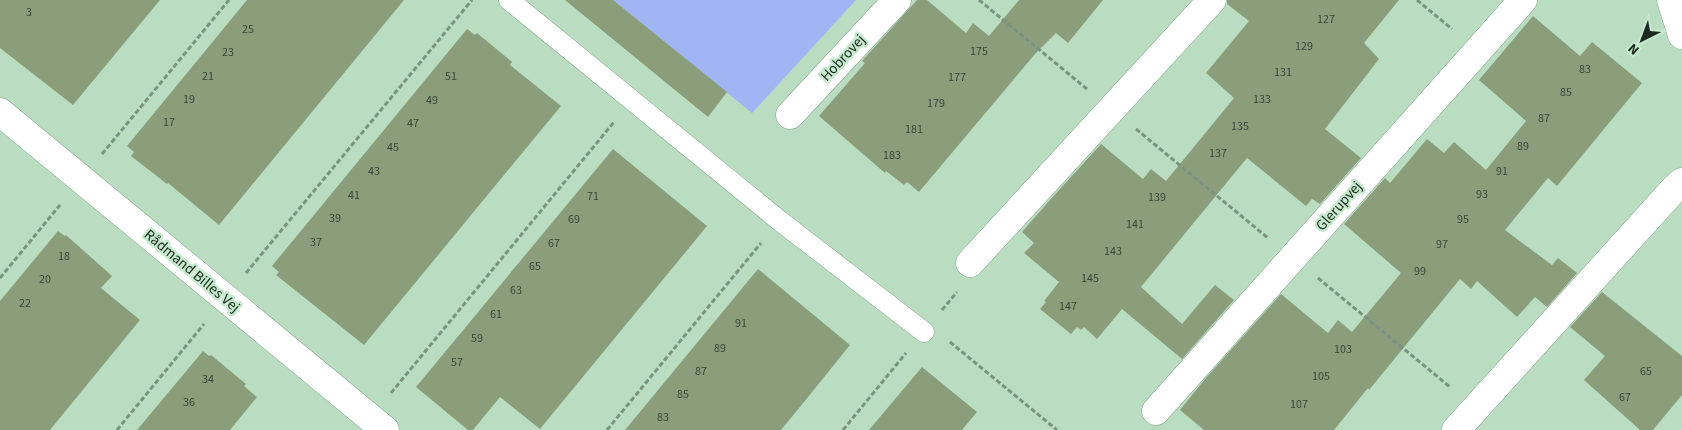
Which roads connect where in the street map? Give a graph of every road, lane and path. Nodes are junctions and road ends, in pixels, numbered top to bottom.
1 (229, 0) edge
2 (472, 0) edge
3 (509, 0) edge
4 (897, 0) edge
5 (979, 0) edge
6 (1212, 0) edge
7 (1417, 0) edge
8 (1523, 0) edge
9 (1671, 0) edge
10 (1682, 35) edge
11 (1478, 50) junction
12 (632, 100) junction
13 (1112, 109) junction
14 (0, 112) edge
15 (790, 115) dead end
16 (81, 179) junction
17 (1682, 182) edge
18 (780, 221) junction
19 (1293, 258) junction
20 (970, 263) dead end
21 (0, 278) edge
22 (226, 298) junction
23 (924, 332) joint
24 (1476, 408) junction
25 (1156, 411) dead end
26 (378, 424) edge
27 (117, 430) edge
28 (607, 430) edge
29 (1057, 430) edge
30 (1456, 430) edge

1 - 16 path
2 - 22 path
3 - 12 lane
4 - 15 street, Hobrovej
5 - 13 path
6 - 13 street
7 - 11 path
8 - 11 street, Glerupvej
9 - 10 street
11 - 19 street, Glerupvej
12 - 18 lane
12 - 26 path
13 - 19 path
13 - 20 street
14 - 16 street, Rådmand Billes Vej
16 - 21 path
16 - 22 street, Rådmand Billes Vej
17 - 24 street
18 - 23 lane
18 - 28 path
19 - 24 path
19 - 25 street, Glerupvej
22 - 26 street, Rådmand Billes Vej
22 - 27 path
23 - 29 path
24 - 30 street

